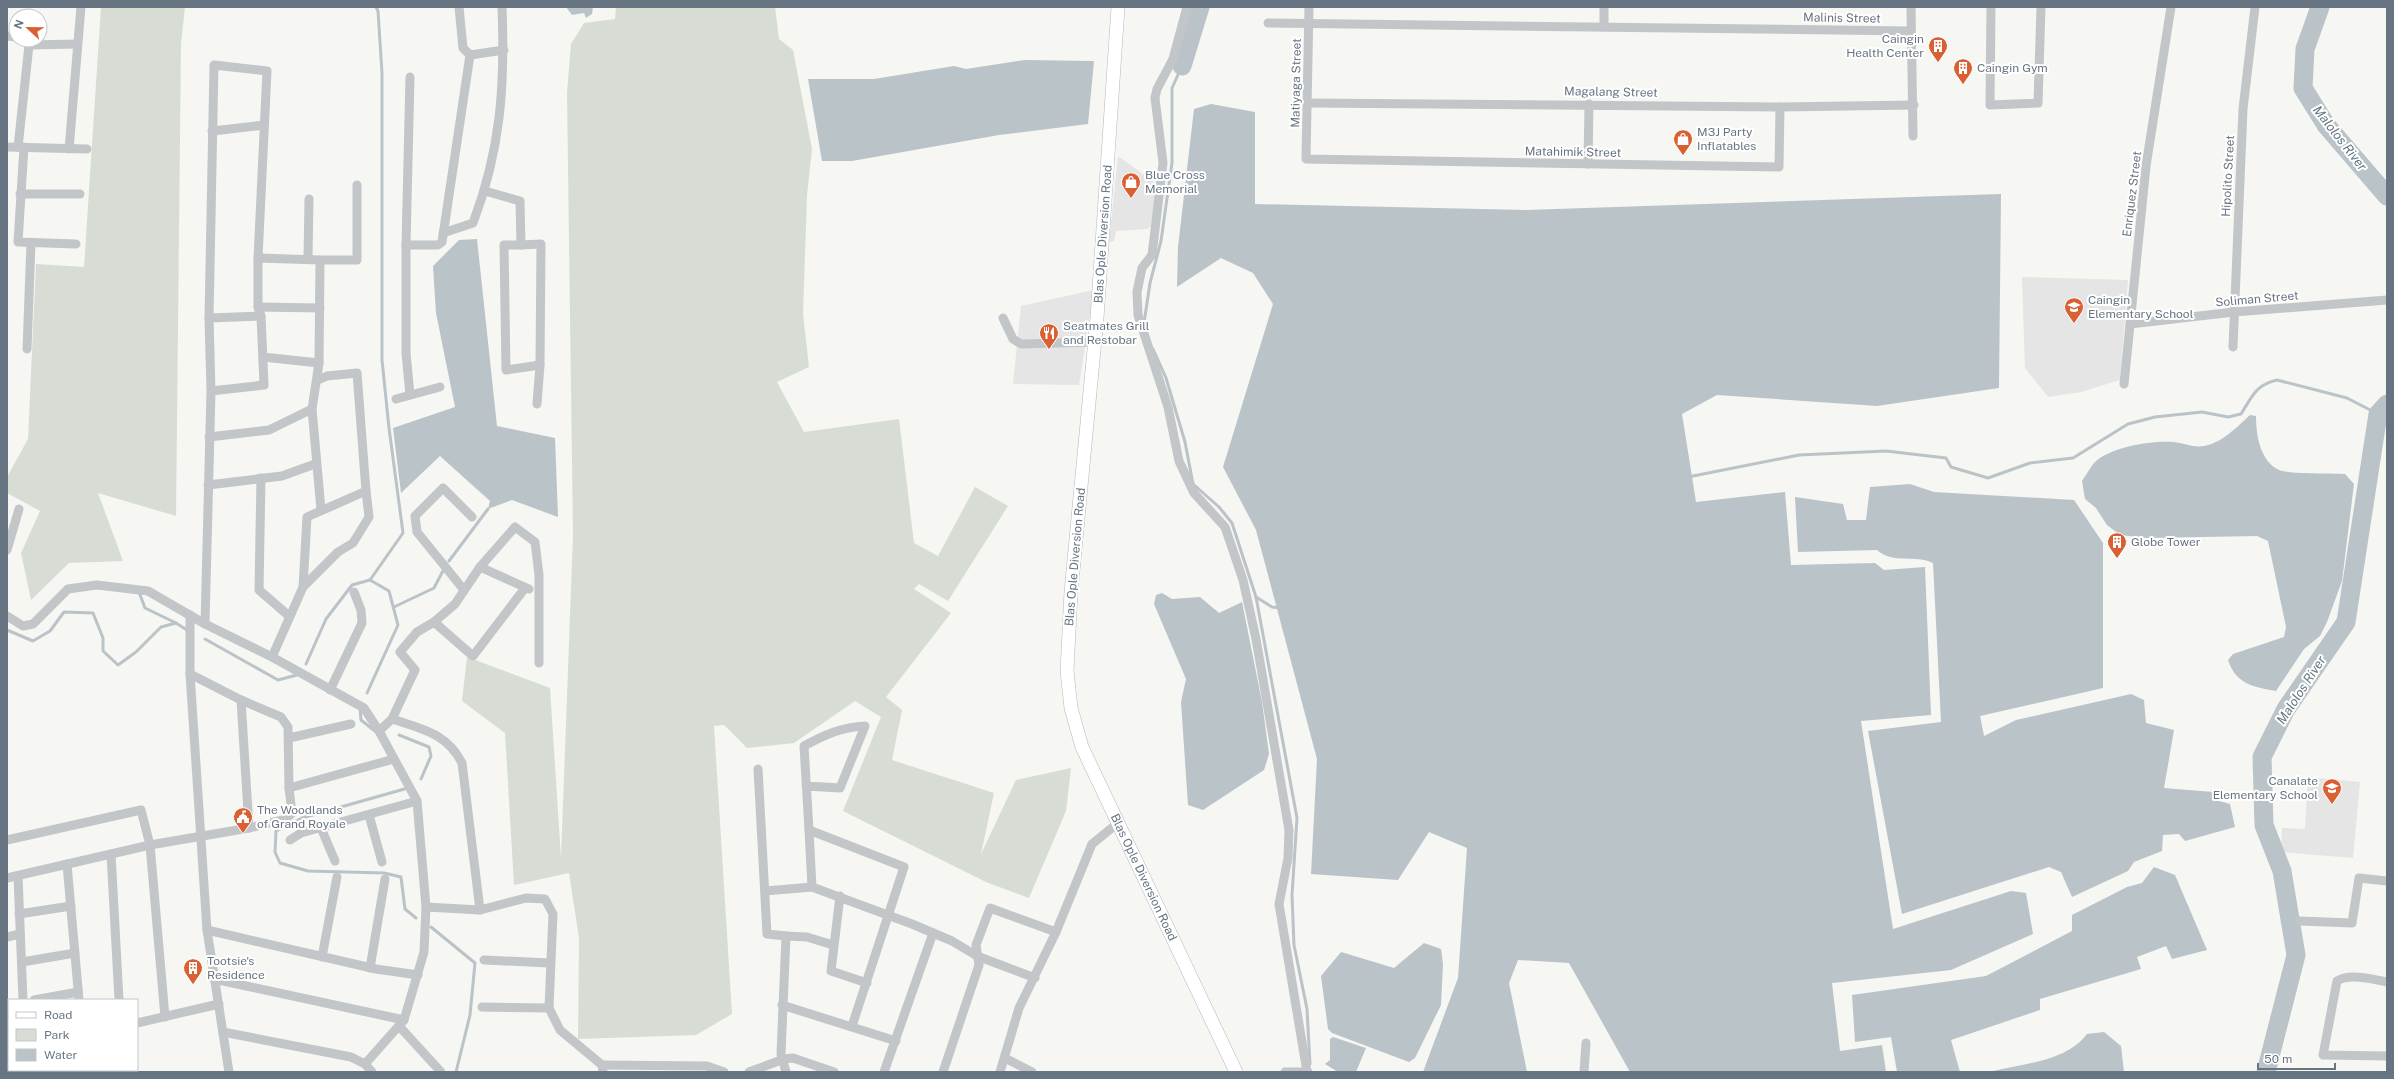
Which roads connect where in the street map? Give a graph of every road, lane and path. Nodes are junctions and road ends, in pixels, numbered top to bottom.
1 (81, 7) edge
2 (459, 7) edge
3 (502, 7) edge
4 (1118, 7) edge
5 (1187, 7) edge
6 (1309, 7) edge
7 (1604, 7) edge
8 (1911, 7) edge
9 (1991, 7) edge
10 (2041, 7) edge
11 (2171, 7) edge
12 (2255, 7) edge
13 (1268, 23) dead end
14 (1309, 23) junction
15 (1604, 27) junction
16 (1911, 31) junction
17 (48, 43) edge
18 (77, 44) junction
19 (26, 48) edge
20 (504, 50) junction
21 (470, 55) junction
22 (410, 77) dead end
23 (1307, 102) junction
24 (1589, 104) junction
25 (1914, 105) junction
26 (1780, 107) junction
27 (264, 125) junction
28 (212, 131) junction
29 (1913, 136) dead end
30 (7, 147) edge
31 (21, 147) junction
32 (69, 148) junction
33 (87, 149) dead end
34 (1306, 159) joint
35 (1588, 164) junction
36 (357, 185) dead end
37 (485, 191) junction
38 (20, 194) junction
39 (80, 194) dead end
40 (310, 199) dead end
41 (443, 233) junction
42 (31, 243) junction
43 (76, 244) dead end
44 (522, 245) junction
45 (406, 246) junction
46 (258, 258) junction
47 (308, 259) junction
48 (320, 260) junction
49 (2387, 300) edge
50 (258, 307) junction
51 (320, 308) junction
52 (2234, 312) junction
53 (261, 316) junction
54 (209, 318) junction
55 (1003, 318) dead end
56 (2130, 324) junction
57 (1094, 342) junction
58 (2233, 347) dead end
59 (27, 349) dead end
60 (263, 357) junction
61 (320, 362) junction
62 (540, 365) junction
63 (318, 380) junction
64 (2124, 384) dead end
65 (440, 387) dead end
66 (210, 391) junction
67 (410, 395) junction
68 (396, 399) dead end
69 (537, 404) dead end
70 (312, 409) junction
71 (210, 436) junction
72 (315, 464) junction
73 (261, 478) junction
74 (208, 485) junction
75 (366, 491) junction
76 (19, 509) dead end
77 (321, 510) junction
78 (472, 517) dead end
79 (7, 550) edge
80 (480, 568) junction
81 (303, 587) junction
82 (525, 588) junction
83 (464, 590) junction
84 (538, 591) junction
85 (354, 592) dead end
86 (190, 615) junction
87 (7, 616) edge
88 (289, 616) junction
89 (434, 622) junction
90 (205, 624) junction
91 (272, 657) junction
92 (539, 663) dead end
93 (190, 674) junction
94 (330, 690) junction
95 (241, 700) junction
96 (392, 719) junction
97 (351, 724) dead end
98 (379, 731) junction
99 (289, 738) junction
100 (394, 759) junction
101 (758, 769) dead end
102 (806, 786) junction
103 (289, 788) junction
104 (417, 801) junction
105 (369, 815) junction
106 (1118, 823) junction
107 (249, 828) junction
108 (321, 828) junction
109 (809, 830) junction
110 (200, 835) junction
111 (7, 840) edge
112 (290, 840) dead end
113 (150, 845) junction
114 (111, 854) junction
115 (335, 861) dead end
116 (382, 862) dead end
117 (67, 864) junction
118 (18, 876) junction
119 (337, 877) dead end
120 (7, 878) edge
121 (385, 879) dead end
122 (2387, 880) edge
123 (812, 887) junction
124 (765, 891) junction
125 (840, 896) junction
126 (70, 906) junction
127 (426, 907) junction
128 (480, 910) junction
129 (19, 914) junction
130 (888, 915) junction
131 (2299, 921) dead end
132 (207, 930) junction
133 (1056, 932) junction
134 (933, 933) junction
135 (20, 934) junction
136 (786, 936) junction
137 (7, 937) edge
138 (833, 945) junction
139 (75, 953) junction
140 (322, 956) junction
141 (977, 956) junction
142 (484, 960) dead end
143 (22, 962) junction
144 (550, 963) junction
145 (370, 968) junction
146 (418, 975) junction
147 (1035, 978) junction
148 (214, 979) junction
149 (2387, 982) edge
150 (867, 983) junction
151 (79, 996) edge
152 (23, 999) edge
153 (45, 999) edge
154 (119, 999) edge
155 (219, 1004) junction
156 (782, 1005) junction
157 (482, 1007) dead end
158 (549, 1008) junction
159 (165, 1017) junction
160 (138, 1023) edge
161 (402, 1023) junction
162 (852, 1026) junction
163 (223, 1032) junction
164 (896, 1041) junction
165 (1586, 1043) dead end
166 (2387, 1056) edge
167 (1005, 1058) junction
168 (784, 1059) junction
169 (365, 1064) junction
170 (603, 1068) edge
171 (752, 1071) edge
172 (229, 1072) edge
173 (372, 1072) edge
174 (441, 1072) edge
175 (724, 1072) edge
176 (786, 1072) edge
177 (834, 1072) edge
178 (884, 1072) edge
179 (943, 1072) edge
180 (1000, 1072) edge
181 (1032, 1072) edge
182 (1236, 1072) edge
183 (1285, 1072) edge
184 (1307, 1072) edge
185 (1584, 1072) edge

1 - 18 street
2 - 21 street
3 - 20 street
4 - 57 main road, Blas Ople Diversion Road
5 - 184 street
6 - 14 street, Matiyaga Street
7 - 15 street
8 - 16 street
9 - 10 street
11 - 56 street, Enriquez Street
12 - 52 street, Hipolito Street
13 - 14 street, Malinis Street
14 - 15 street, Malinis Street
14 - 23 street, Matiyaga Street
15 - 16 street, Malinis Street
16 - 25 street
17 - 18 street
18 - 32 street
19 - 31 street
20 - 21 street
20 - 37 street
21 - 41 street
22 - 45 street
23 - 24 street, Magalang Street
23 - 34 street, Matiyaga Street
24 - 26 street, Magalang Street
24 - 35 street
25 - 26 street, Magalang Street
25 - 29 street
26 - 35 street, Matahimik Street
27 - 28 street
27 - 28 street
27 - 46 street
28 - 54 street
30 - 31 street
31 - 32 street
31 - 38 street
32 - 33 street
34 - 35 street, Matahimik Street
36 - 48 street
37 - 41 street
37 - 44 street
38 - 39 street
38 - 42 street
40 - 47 street
41 - 45 street
42 - 43 street
42 - 59 street
44 - 62 street
44 - 62 street
45 - 67 street
46 - 47 street
46 - 50 street
47 - 48 street
48 - 51 street
49 - 52 street, Soliman Street
50 - 51 street
50 - 53 street
51 - 61 street
52 - 56 street, Soliman Street
52 - 58 street, Hipolito Street
53 - 54 street
53 - 60 street
54 - 66 street
55 - 57 street
56 - 64 street, Enriquez Street
57 - 106 main road, Blas Ople Diversion Road
60 - 61 street
60 - 66 street
61 - 63 street
62 - 69 street
63 - 70 street
63 - 75 street
65 - 67 street
66 - 71 street
67 - 68 street
70 - 71 street
70 - 72 street
71 - 74 street
72 - 73 street
72 - 77 street
73 - 74 street
73 - 88 street
74 - 90 street
75 - 77 street
75 - 81 street
76 - 79 street
77 - 81 street
78 - 83 street
80 - 82 street
80 - 83 street
80 - 84 street
81 - 88 street
82 - 84 street
82 - 89 street
83 - 89 street
84 - 92 street
85 - 94 street
86 - 87 street
86 - 90 street
86 - 93 street
88 - 91 street
89 - 96 street
90 - 91 street
91 - 94 street
93 - 95 street
93 - 110 street
94 - 98 street
95 - 99 street
95 - 107 street
96 - 98 street
96 - 128 street
97 - 99 street
98 - 100 street
99 - 103 street
100 - 103 street
100 - 104 street
101 - 124 street
102 - 102 street
102 - 109 street
103 - 107 street
104 - 105 street
104 - 127 street
105 - 108 street
105 - 116 street
106 - 133 street
106 - 182 main road, Blas Ople Diversion Road
107 - 110 street
108 - 112 street
108 - 115 street
109 - 123 street
109 - 130 street
110 - 113 street
110 - 132 street
111 - 113 street
113 - 114 street
113 - 159 street
114 - 117 street
114 - 154 street
117 - 118 street
117 - 126 street
118 - 120 street
118 - 129 street
119 - 140 street
121 - 145 street
122 - 131 street
123 - 124 street
123 - 125 street
124 - 136 street
125 - 130 street
125 - 138 street
126 - 129 street
126 - 139 street
127 - 128 street
127 - 146 street
128 - 144 street
129 - 135 street
130 - 134 street
130 - 150 street
132 - 140 street
132 - 148 street
133 - 141 street
133 - 147 street
134 - 141 street
134 - 164 street
135 - 137 street
135 - 143 street
136 - 138 street
136 - 156 street
138 - 150 street
139 - 143 street
139 - 151 street
140 - 145 street
141 - 147 street
141 - 179 street
142 - 144 street
143 - 152 street
144 - 158 street
145 - 146 street
146 - 161 street
147 - 167 street
148 - 155 street
148 - 161 street
149 - 166 street
150 - 162 street
151 - 153 street
155 - 159 street
155 - 163 street
156 - 162 street
156 - 168 street
157 - 158 street
158 - 170 street
159 - 160 street
161 - 169 street
161 - 174 street
162 - 164 street
163 - 169 street
163 - 172 street
164 - 178 street
165 - 185 street
167 - 180 street
167 - 181 street
168 - 171 street
168 - 176 street
168 - 177 street
169 - 173 street
170 - 175 street
183 - 184 street

